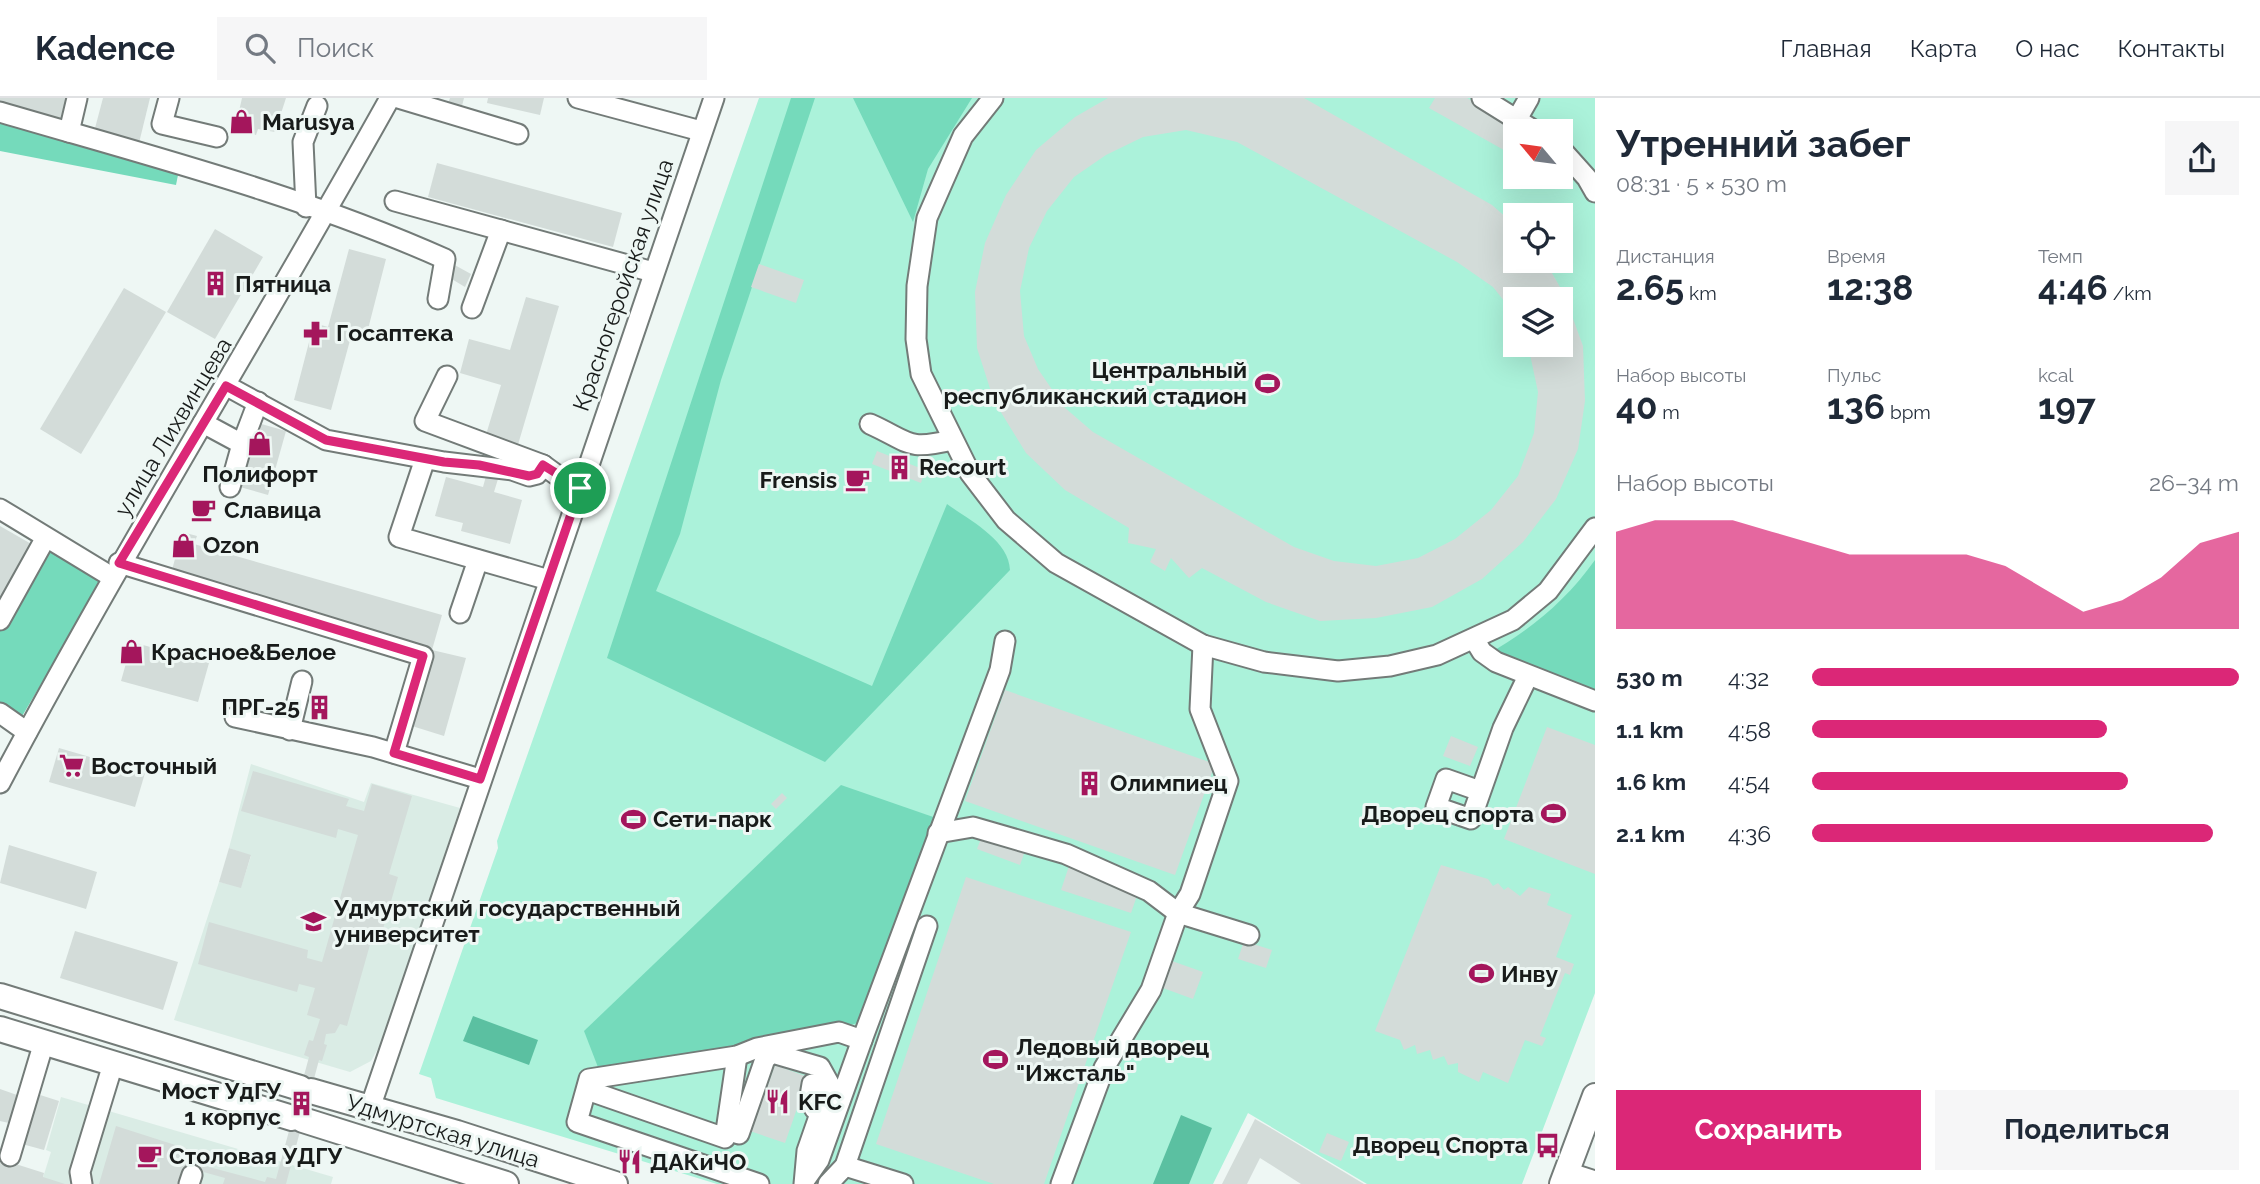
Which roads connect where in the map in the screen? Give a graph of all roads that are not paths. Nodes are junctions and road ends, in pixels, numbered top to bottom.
1 (77, 98) edge
2 (169, 98) edge
3 (390, 98) edge
4 (398, 98) edge
5 (578, 98) edge
6 (714, 98) edge
7 (993, 98) edge
8 (1482, 98) edge
9 (1528, 98) edge
10 (317, 106) dead end
11 (0, 112) edge
12 (1517, 119) joint
13 (162, 124) junction
14 (701, 131) junction
15 (69, 132) junction
16 (518, 134) dead end
17 (217, 137) dead end
18 (151, 156) junction
19 (1573, 158) edge
20 (1573, 163) edge
21 (1595, 171) edge
22 (1595, 192) edge
23 (395, 201) dead end
24 (306, 207) junction
25 (327, 212) junction
26 (501, 230) junction
27 (653, 272) junction
28 (438, 299) dead end
29 (472, 308) dead end
30 (447, 376) dead end
31 (226, 386) junction
32 (258, 402) junction
33 (203, 424) junction
34 (870, 424) dead end
35 (952, 440) junction
36 (242, 444) junction
37 (425, 459) junction
38 (543, 465) junction
39 (230, 487) dead end
40 (580, 488) junction
41 (0, 509) edge
42 (1595, 528) edge
43 (45, 539) junction
44 (478, 560) junction
45 (115, 570) junction
46 (549, 580) junction
47 (460, 613) dead end
48 (0, 620) edge
49 (1474, 639) junction
50 (1005, 641) dead end
51 (1203, 645) junction
52 (1528, 676) junction
53 (302, 681) dead end
54 (1595, 701) edge
55 (0, 713) edge
56 (235, 717) dead end
57 (290, 730) junction
58 (27, 732) junction
59 (394, 753) junction
60 (480, 779) junction
61 (0, 783) edge
62 (1480, 791) dead end
63 (938, 832) junction
64 (1178, 913) junction
65 (927, 926) dead end
66 (1248, 935) dead end
67 (0, 996) edge
68 (60, 1014) junction
69 (0, 1029) edge
70 (862, 1040) junction
71 (47, 1043) junction
72 (737, 1056) junction
73 (113, 1064) junction
74 (812, 1084) dead end
75 (587, 1090) junction
76 (1595, 1096) edge
77 (370, 1108) junction
78 (827, 1117) junction
79 (726, 1130) junction
80 (10, 1156) dead end
81 (845, 1166) junction
82 (1565, 1178) edge
83 (475, 1179) edge
84 (1595, 1181) edge
85 (801, 1183) edge
86 (82, 1184) edge
87 (506, 1184) edge
88 (615, 1184) edge
89 (759, 1184) edge
90 (828, 1184) edge
91 (902, 1184) edge
92 (1061, 1184) edge

1 - 15 street
2 - 13 street
3 - 25 street, улица Лихвинцева
4 - 16 street
5 - 14 street
6 - 14 street, Красногеройская улица
7 - 35 street
8 - 12 street
9 - 12 street
10 - 24 street
11 - 15 street
13 - 17 street
13 - 18 street
14 - 27 street, Красногеройская улица
15 - 18 street
18 - 24 street
19 - 21 street
20 - 22 street
23 - 26 street
24 - 25 street
25 - 28 street
25 - 31 street, улица Лихвинцева
26 - 27 street
26 - 29 street
27 - 40 street, Красногеройская улица
30 - 38 street
31 - 32 street
31 - 33 street, улица Лихвинцева
32 - 36 street
32 - 37 street
33 - 36 street
33 - 45 street, улица Лихвинцева
34 - 35 street
35 - 51 street
36 - 39 street
37 - 38 street
37 - 44 street
38 - 40 street
40 - 46 street, Красногеройская улица
41 - 43 street
42 - 49 street
43 - 45 street
43 - 48 street
44 - 46 street
44 - 47 street
45 - 58 street, улица Лихвинцева
45 - 59 street
46 - 60 street, Красногеройская улица
49 - 51 street
49 - 52 street
50 - 63 street
51 - 64 street
52 - 54 street
52 - 62 street
53 - 57 street
55 - 58 street
56 - 57 street
57 - 59 street
58 - 61 street, улица Лихвинцева
59 - 60 street
60 - 77 street, Красногеройская улица
63 - 64 street
63 - 70 street
64 - 66 street
64 - 92 street
65 - 81 street
67 - 68 main road, Удмуртская улица
68 - 71 main road
68 - 77 main road, Удмуртская улица
69 - 71 main road, Удмуртская улица
70 - 72 street
70 - 78 street
71 - 73 main road, Удмуртская улица
71 - 80 street
72 - 75 street
72 - 79 street
73 - 83 main road, Удмуртская улица
73 - 86 street
74 - 78 street
75 - 79 street
75 - 89 street
76 - 82 main road
77 - 88 main road, Удмуртская улица
78 - 79 street
78 - 85 street
81 - 90 street
81 - 91 street
82 - 84 street
83 - 87 main road, Удмуртская улица

